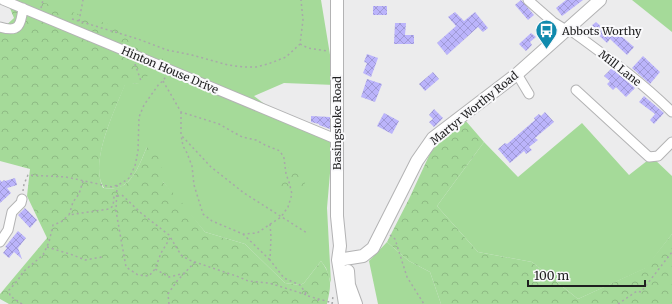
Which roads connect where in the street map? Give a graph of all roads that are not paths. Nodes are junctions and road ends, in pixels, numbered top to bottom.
1 (3, 0) edge
2 (337, 0) edge
3 (528, 0) edge
4 (600, 0) edge
5 (23, 8) junction
6 (0, 27) edge
7 (566, 30) junction
8 (517, 74) junction
9 (576, 90) dead end
10 (529, 94) dead end
11 (672, 112) edge
12 (338, 140) junction
13 (672, 142) edge
14 (22, 198) road end
15 (0, 242) edge
16 (342, 259) junction
17 (338, 303) edge
18 (356, 304) edge

1 - 5 street, Hinton House Drive
2 - 12 main road, Basingstoke Road
3 - 7 street, Mill Lane
4 - 7 main road, Martyr Worthy Road
5 - 6 street
5 - 12 street, Hinton House Drive
7 - 8 main road, Martyr Worthy Road
7 - 11 street, Mill Lane
8 - 10 street
8 - 16 main road, Martyr Worthy Road
9 - 13 street
12 - 16 main road, Basingstoke Road
14 - 15 street
16 - 17 main road, Basingstoke Road
16 - 18 main road, Basingstoke Road

